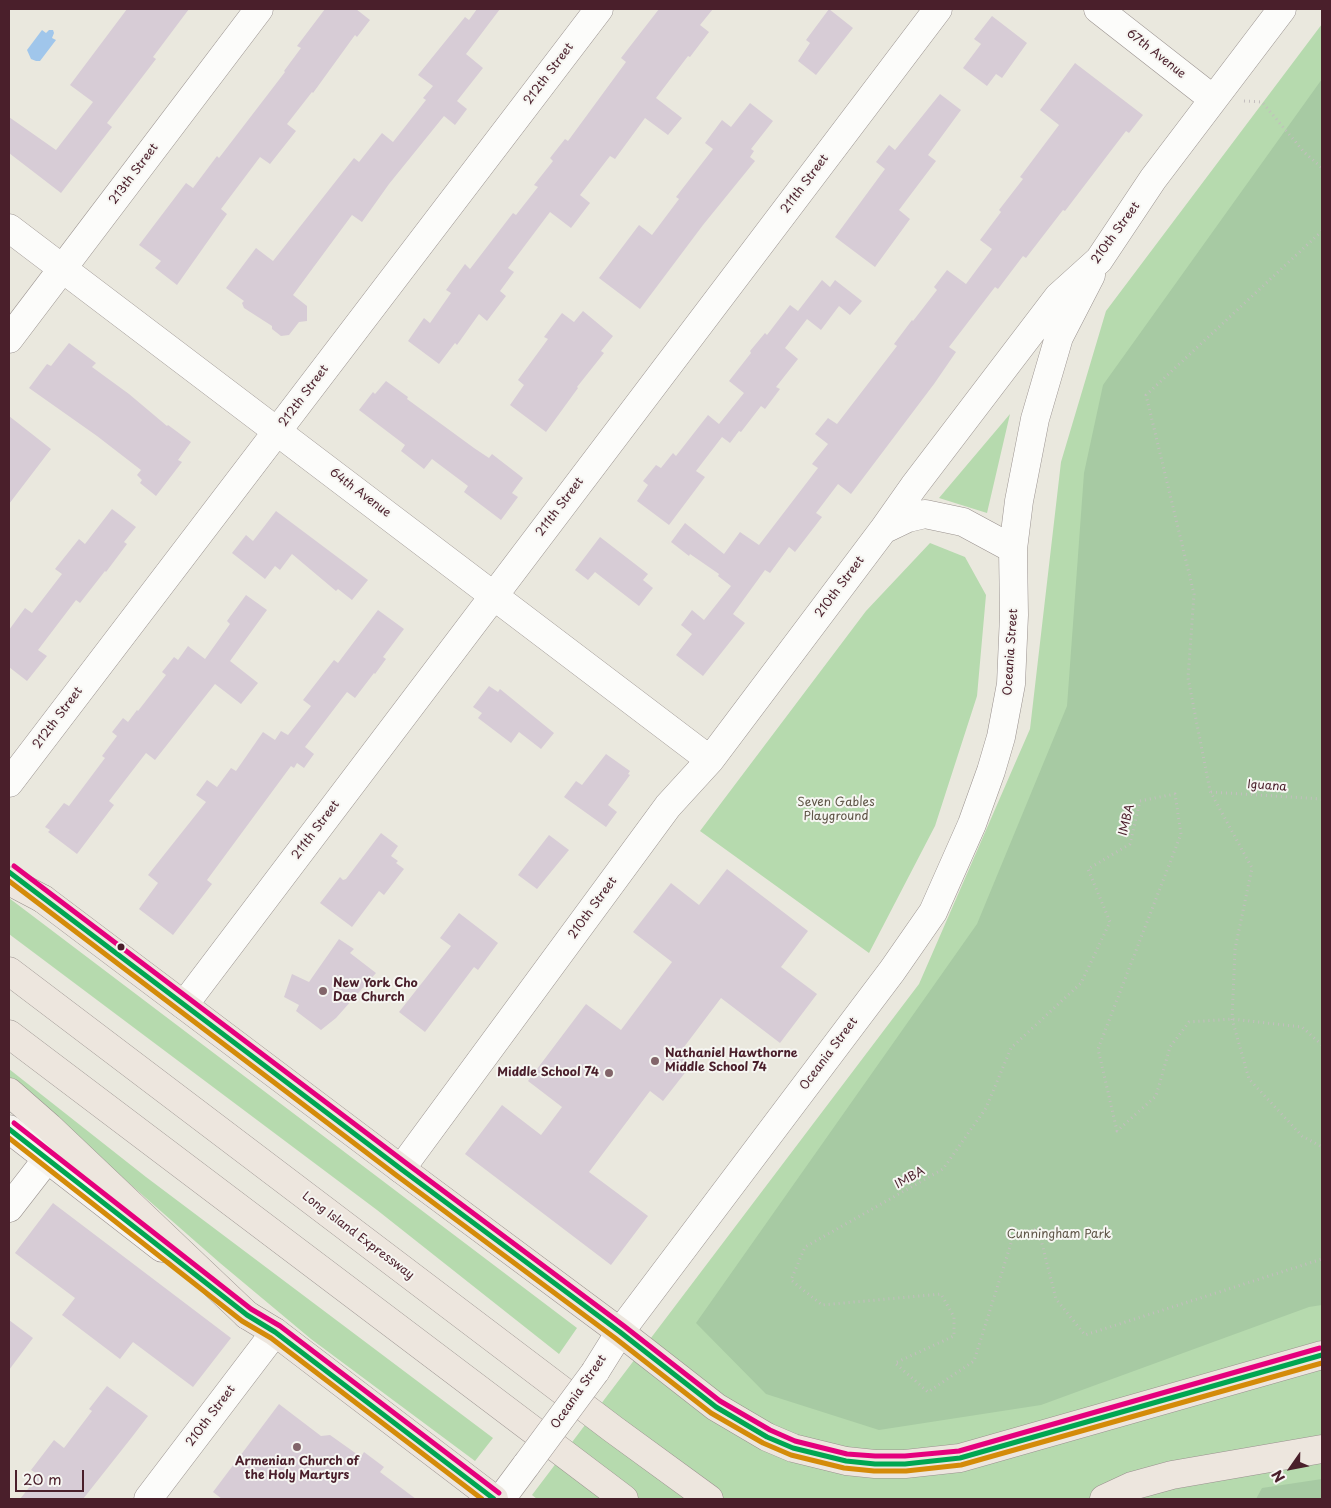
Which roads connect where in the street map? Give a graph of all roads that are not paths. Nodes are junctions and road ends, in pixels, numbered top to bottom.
1 (258, 9) edge
2 (599, 9) edge
3 (938, 9) edge
4 (1098, 9) edge
5 (1282, 9) edge
6 (1214, 99) junction
7 (9, 228) edge
8 (1099, 260) junction
9 (62, 268) junction
10 (9, 339) edge
11 (278, 431) junction
12 (883, 530) junction
13 (1013, 550) junction
14 (493, 595) junction
15 (710, 760) junction
16 (9, 783) edge
17 (9, 872) edge
18 (9, 881) edge
19 (43, 899) junction
20 (9, 971) edge
21 (184, 1005) junction
22 (9, 1034) edge
23 (9, 1092) edge
24 (9, 1129) edge
25 (47, 1158) junction
26 (401, 1169) junction
27 (9, 1208) edge
28 (247, 1314) junction
29 (275, 1332) junction
30 (620, 1332) junction
31 (1322, 1355) edge
32 (1322, 1449) edge
33 (583, 1469) junction
34 (148, 1499) edge
35 (494, 1499) edge
36 (501, 1499) edge
37 (615, 1499) edge
38 (624, 1499) edge
39 (709, 1499) edge
40 (1104, 1499) edge

1 - 9 street, 213th Street
2 - 11 street, 212th Street
3 - 14 street, 211th Street
4 - 6 street, 67th Avenue
5 - 6 street, 210th Street
6 - 8 street, 210th Street
7 - 9 street, 64th Avenue
8 - 12 street, 210th Street
8 - 13 street, Oceania Street
9 - 10 street, 213th Street
9 - 11 street, 64th Avenue
11 - 14 street, 64th Avenue
11 - 16 street, 212th Street
12 - 13 street
12 - 15 street, 210th Street
13 - 30 street, Oceania Street
14 - 15 street, 64th Avenue
14 - 21 street, 211th Street
15 - 26 street, 210th Street
17 - 19 main road
18 - 19 main road
19 - 21 main road
20 - 39 main road, Long Island Expressway
21 - 26 main road
22 - 33 main road
23 - 28 main road
24 - 25 main road
25 - 27 street
25 - 28 main road
26 - 30 main road
28 - 29 main road
29 - 34 street, 210th Street
29 - 35 main road
30 - 31 main road
30 - 36 street, Oceania Street, bridge
32 - 40 main road
33 - 37 main road
33 - 38 main road

